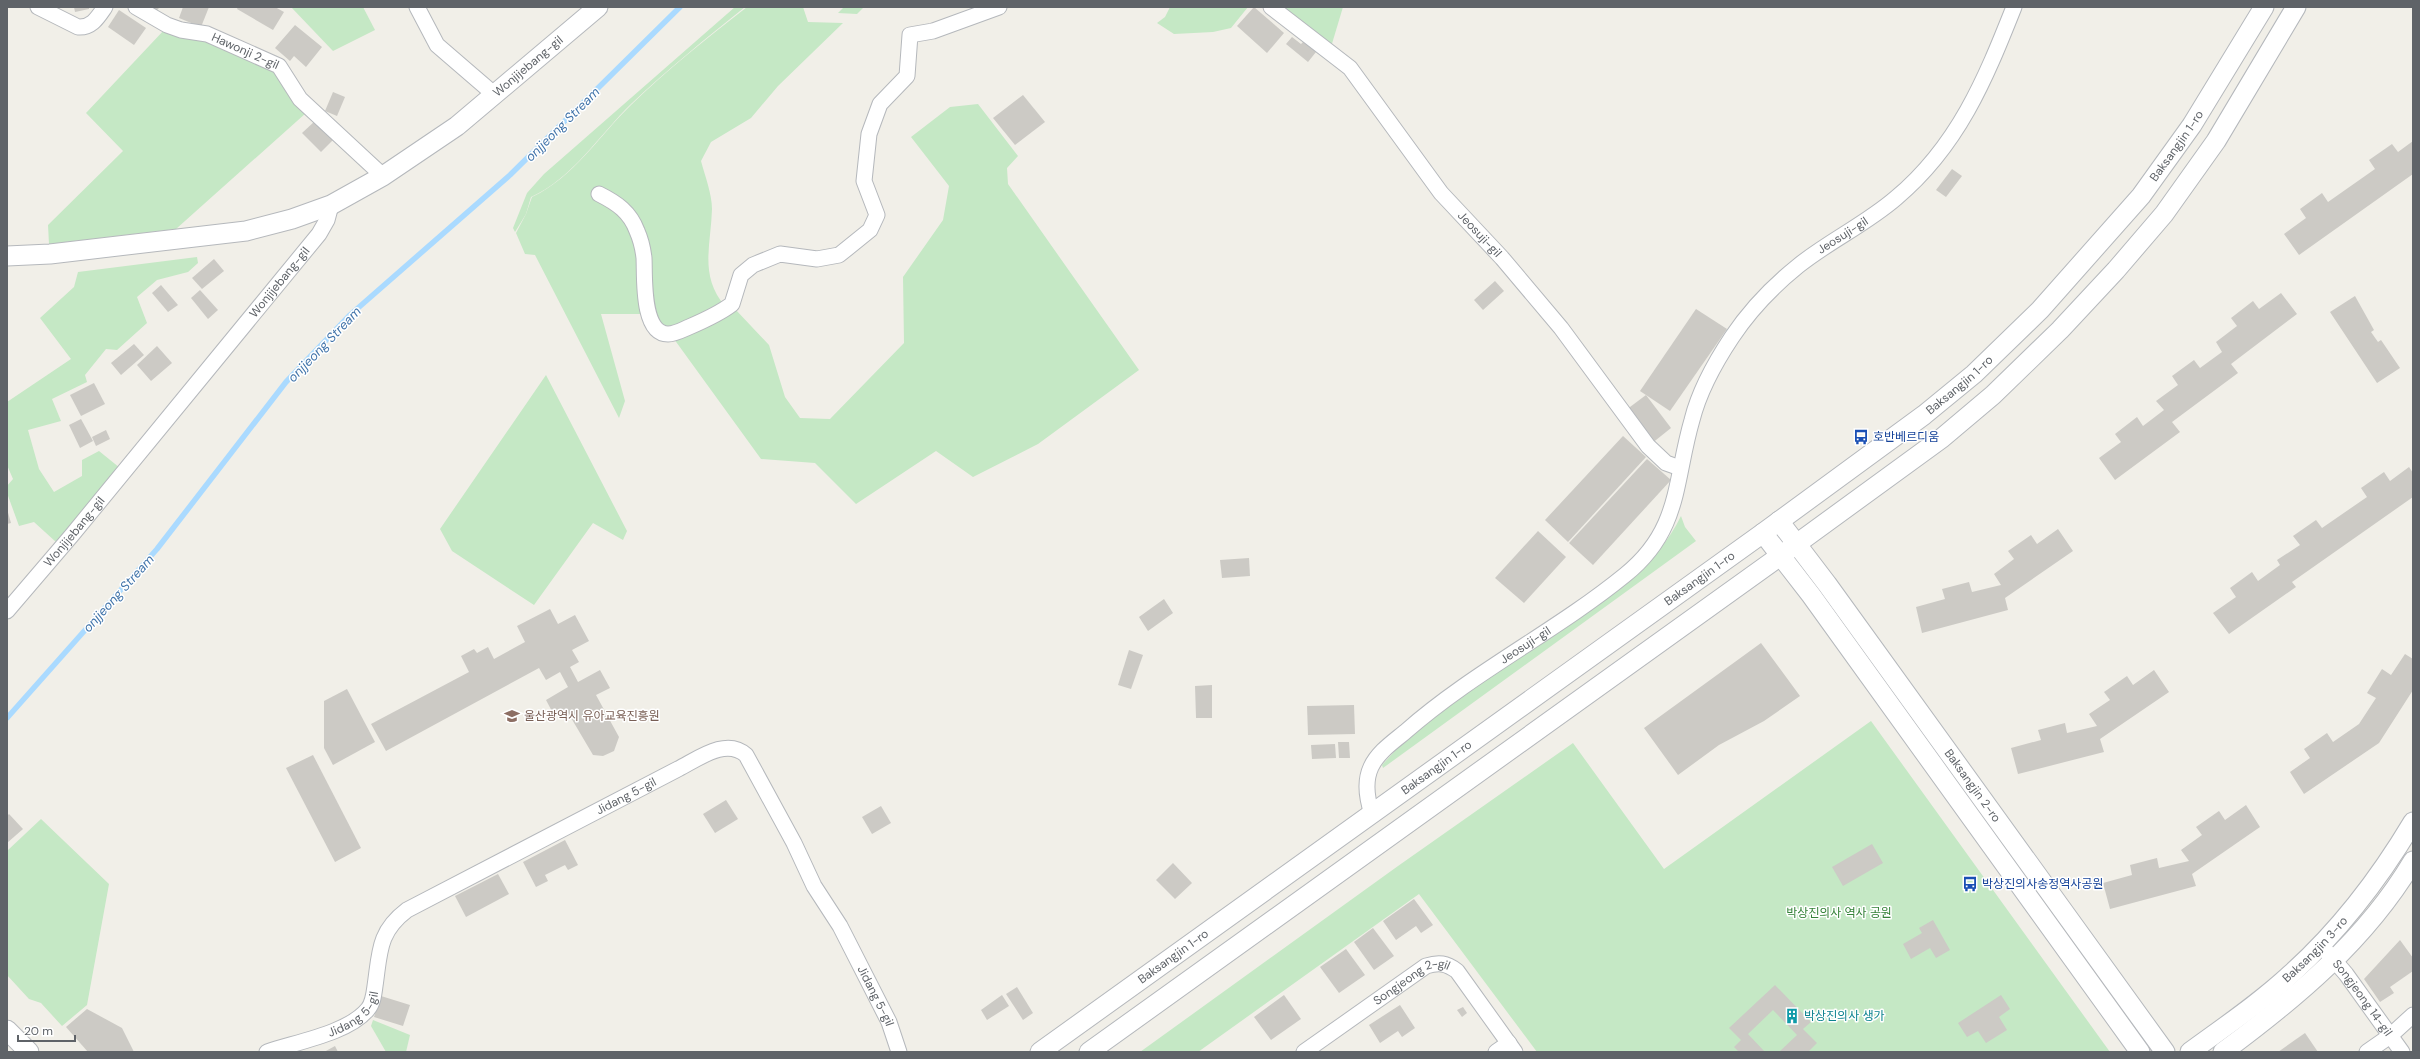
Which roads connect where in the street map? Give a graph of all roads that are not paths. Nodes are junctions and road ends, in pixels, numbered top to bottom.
1 (38, 7) edge
2 (105, 7) edge
3 (136, 7) edge
4 (417, 7) edge
5 (598, 7) edge
6 (999, 7) edge
7 (1270, 7) edge
8 (2014, 7) edge
9 (2264, 7) edge
10 (2296, 7) edge
11 (495, 95) junction
12 (384, 176) junction
13 (599, 194) dead end
14 (331, 205) junction
15 (7, 256) edge
16 (1680, 468) junction
17 (1779, 522) junction
18 (1763, 533) junction
19 (1796, 544) junction
20 (1780, 556) junction
21 (7, 611) edge
22 (1372, 814) junction
23 (2413, 822) edge
24 (2413, 861) edge
25 (2321, 946) junction
26 (2334, 960) junction
27 (2413, 1015) edge
28 (7, 1030) edge
29 (2390, 1036) junction
30 (1512, 1048) edge
31 (29, 1052) edge
32 (267, 1052) edge
33 (899, 1052) edge
34 (1040, 1052) edge
35 (1089, 1052) edge
36 (1304, 1052) edge
37 (1496, 1052) edge
38 (2140, 1052) edge
39 (2165, 1052) edge
40 (2190, 1052) edge
41 (2223, 1052) edge
42 (2367, 1052) edge
43 (2402, 1052) edge

1 - 2 street
3 - 12 street, Hawonji 2-gil
4 - 11 street
5 - 11 street, Wonjijebang-gil
6 - 13 street
7 - 16 street, Jeosuji-gil
8 - 16 street, Jeosuji-gil
9 - 17 street, Baksangjin 1-ro
10 - 19 street
11 - 12 street, Wonjijebang-gil
12 - 14 street, Wonjijebang-gil
14 - 15 street
14 - 21 street, Wonjijebang-gil
16 - 22 street, Jeosuji-gil
17 - 18 street, Baksangjin 1-ro
17 - 19 street, Baksangjin 2-ro
18 - 20 street, Baksangjin 2-ro
18 - 22 street, Baksangjin 1-ro
19 - 20 street
19 - 39 street, Baksangjin 2-ro
20 - 35 street
20 - 38 street, Baksangjin 2-ro
22 - 34 street, Baksangjin 1-ro
23 - 25 street, Baksangjin 3-ro
24 - 26 street, Baksangjin 3-ro
25 - 26 street, Songjeong 14-gil
25 - 40 street, Baksangjin 3-ro
26 - 29 street, Songjeong 14-gil
26 - 41 street, Baksangjin 3-ro
27 - 29 street
28 - 31 street
29 - 42 street
29 - 43 street, Songjeong 14-gil
30 - 36 street, Songjeong 2-gil
30 - 37 street
32 - 33 street, Jidang 5-gil

